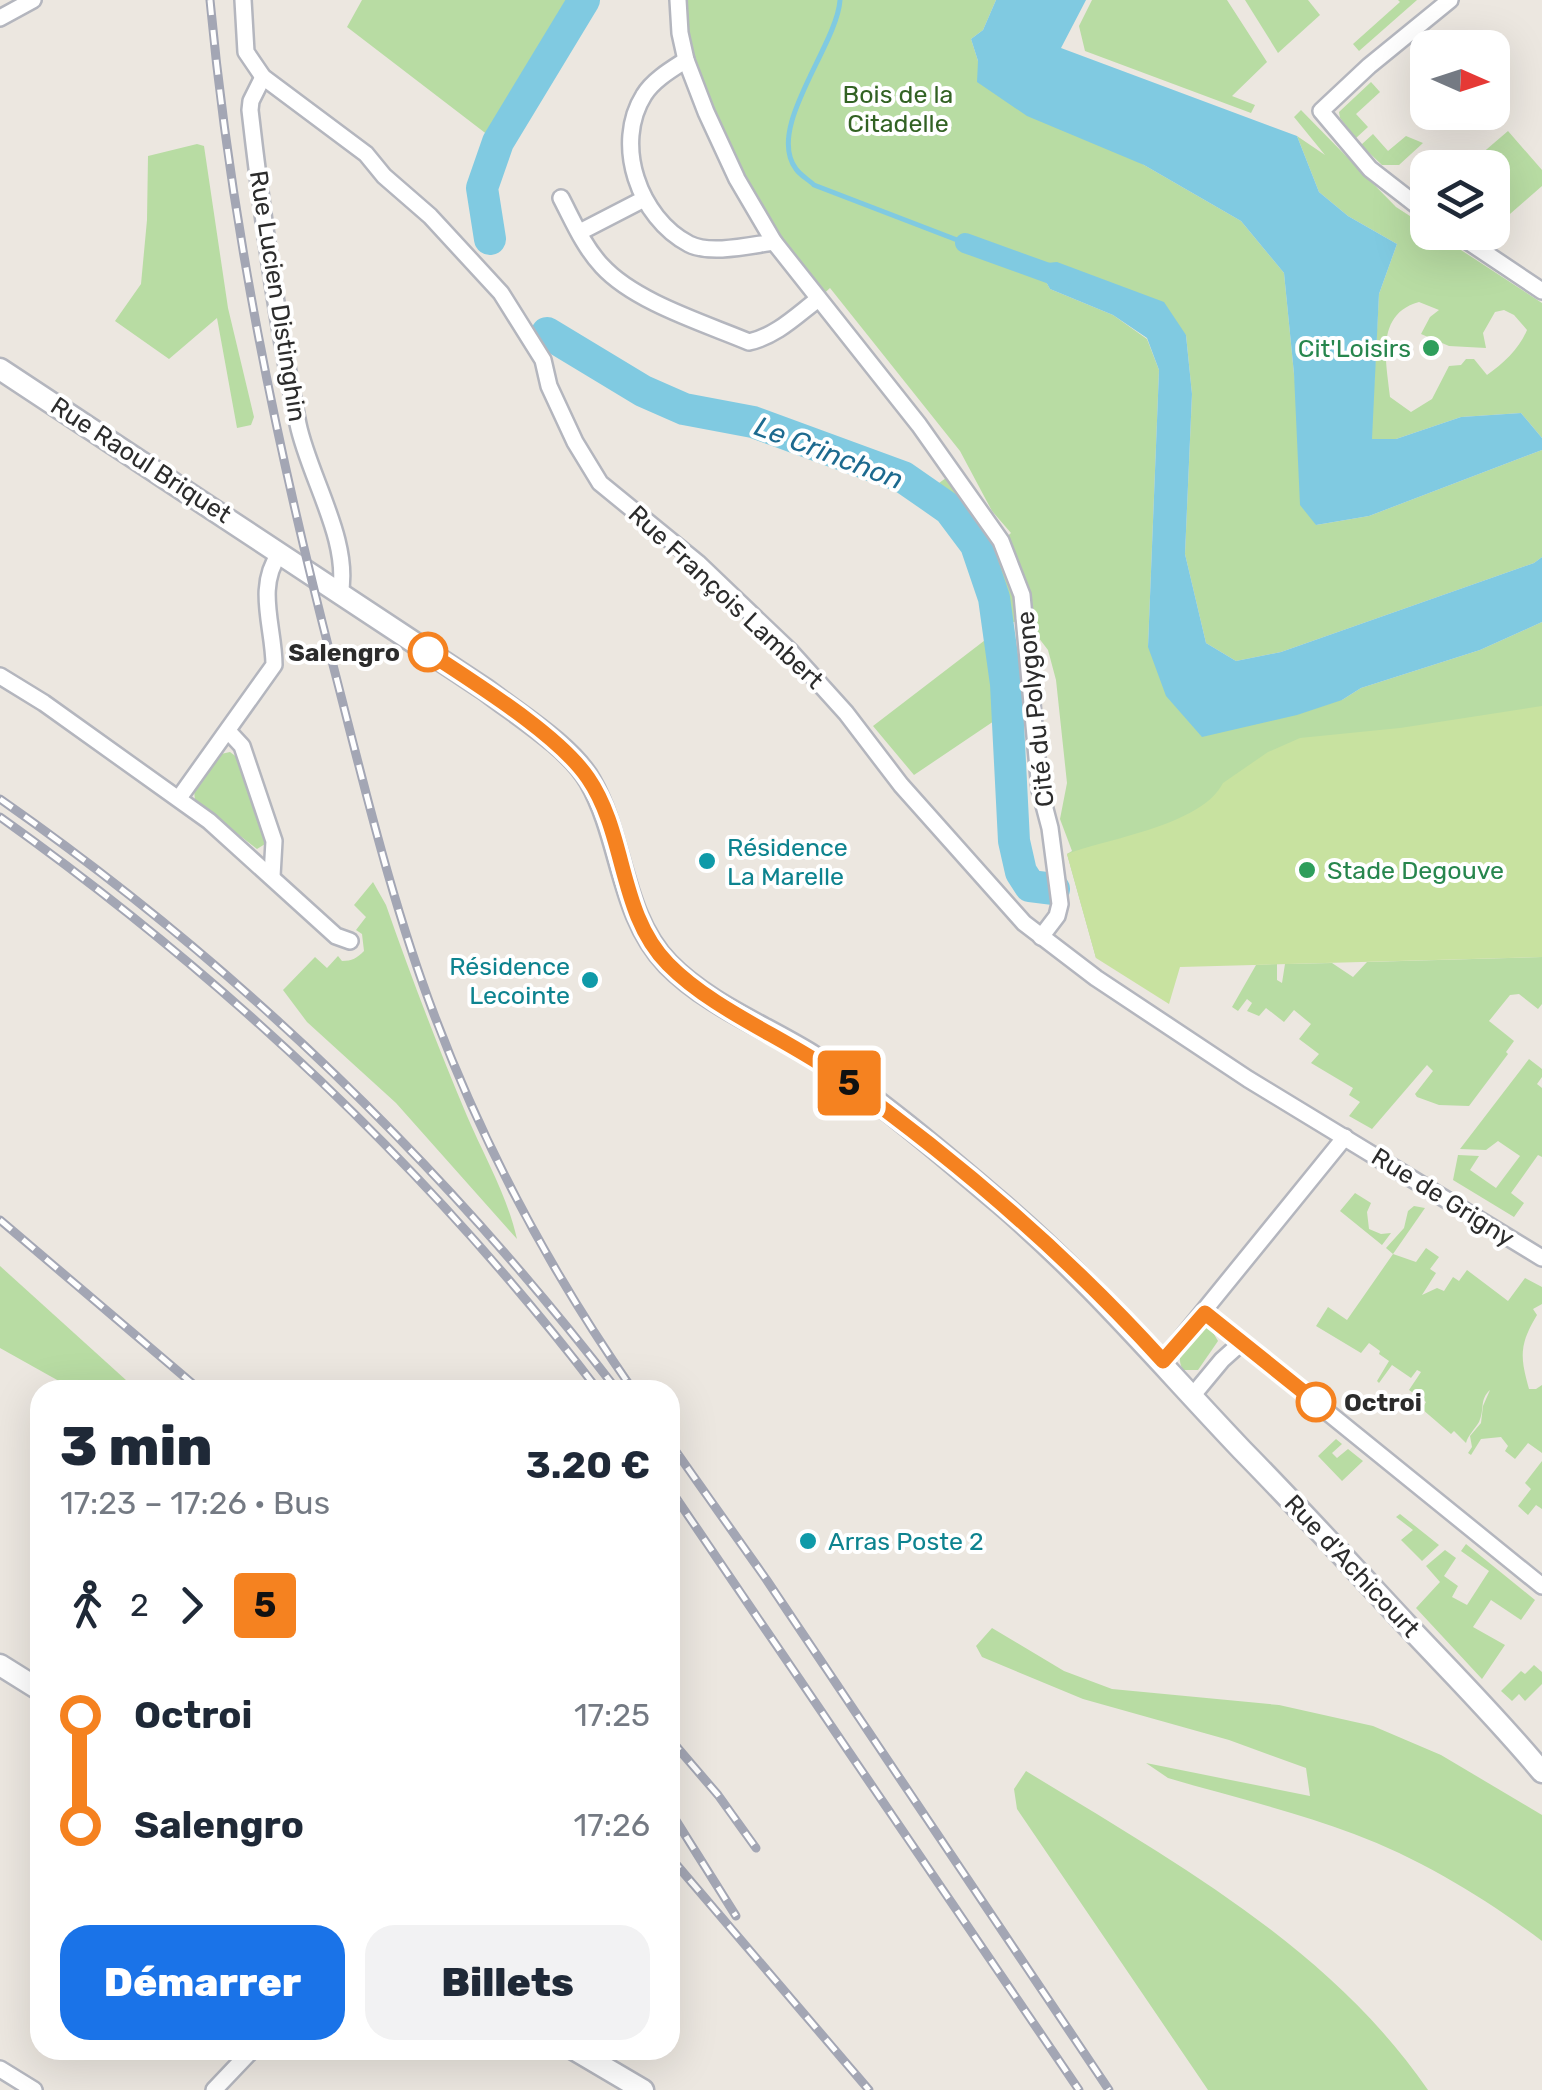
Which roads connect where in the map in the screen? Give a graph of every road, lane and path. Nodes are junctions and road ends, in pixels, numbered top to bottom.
1 (33, 0) edge
2 (242, 0) edge
3 (678, 0) edge
4 (1450, 0) edge
5 (0, 18) edge
6 (686, 60) junction
7 (263, 77) junction
8 (561, 198) dead end
9 (642, 200) junction
10 (1410, 200) edge
11 (580, 232) junction
12 (774, 242) junction
13 (1481, 250) edge
14 (1542, 291) edge
15 (818, 300) junction
16 (0, 369) edge
17 (280, 554) junction
18 (340, 594) junction
19 (0, 676) edge
20 (229, 732) junction
21 (179, 798) junction
22 (272, 876) junction
23 (1041, 938) junction
24 (350, 941) dead end
25 (1344, 1136) junction
26 (1542, 1258) edge
27 (1205, 1313) junction
28 (1241, 1344) junction
29 (1163, 1361) junction
30 (1193, 1396) junction
31 (1542, 1586) edge
32 (0, 1664) edge
33 (30, 1684) edge
34 (1542, 1772) edge
35 (242, 2060) edge
36 (592, 2060) edge
37 (0, 2069) edge
38 (34, 2090) edge
39 (214, 2090) edge
40 (643, 2090) edge

1 - 5 street
2 - 7 street
3 - 6 street, Cité du Polygone
4 - 10 street
6 - 9 street
6 - 12 street, Cité du Polygone
7 - 18 street, Rue Lucien Distinghin
7 - 23 street, Rue François Lambert
8 - 11 street
9 - 11 street
9 - 12 street
11 - 15 street
12 - 15 street, Cité du Polygone
13 - 14 street
15 - 23 street, Cité du Polygone
16 - 17 street, Rue Raoul Briquet
17 - 18 street, Rue Raoul Briquet
17 - 20 street
18 - 29 street, Rue d'Achicourt
19 - 21 street
20 - 21 street
20 - 22 street
21 - 22 street
22 - 24 street
23 - 25 street, Rue François Lambert
25 - 26 street, Rue de Grigny
25 - 27 street
27 - 28 street
27 - 29 street
28 - 30 street
28 - 31 street
29 - 30 street, Rue d'Achicourt
30 - 34 street, Rue d'Achicourt
32 - 33 street
35 - 39 street
36 - 40 street
37 - 38 street

